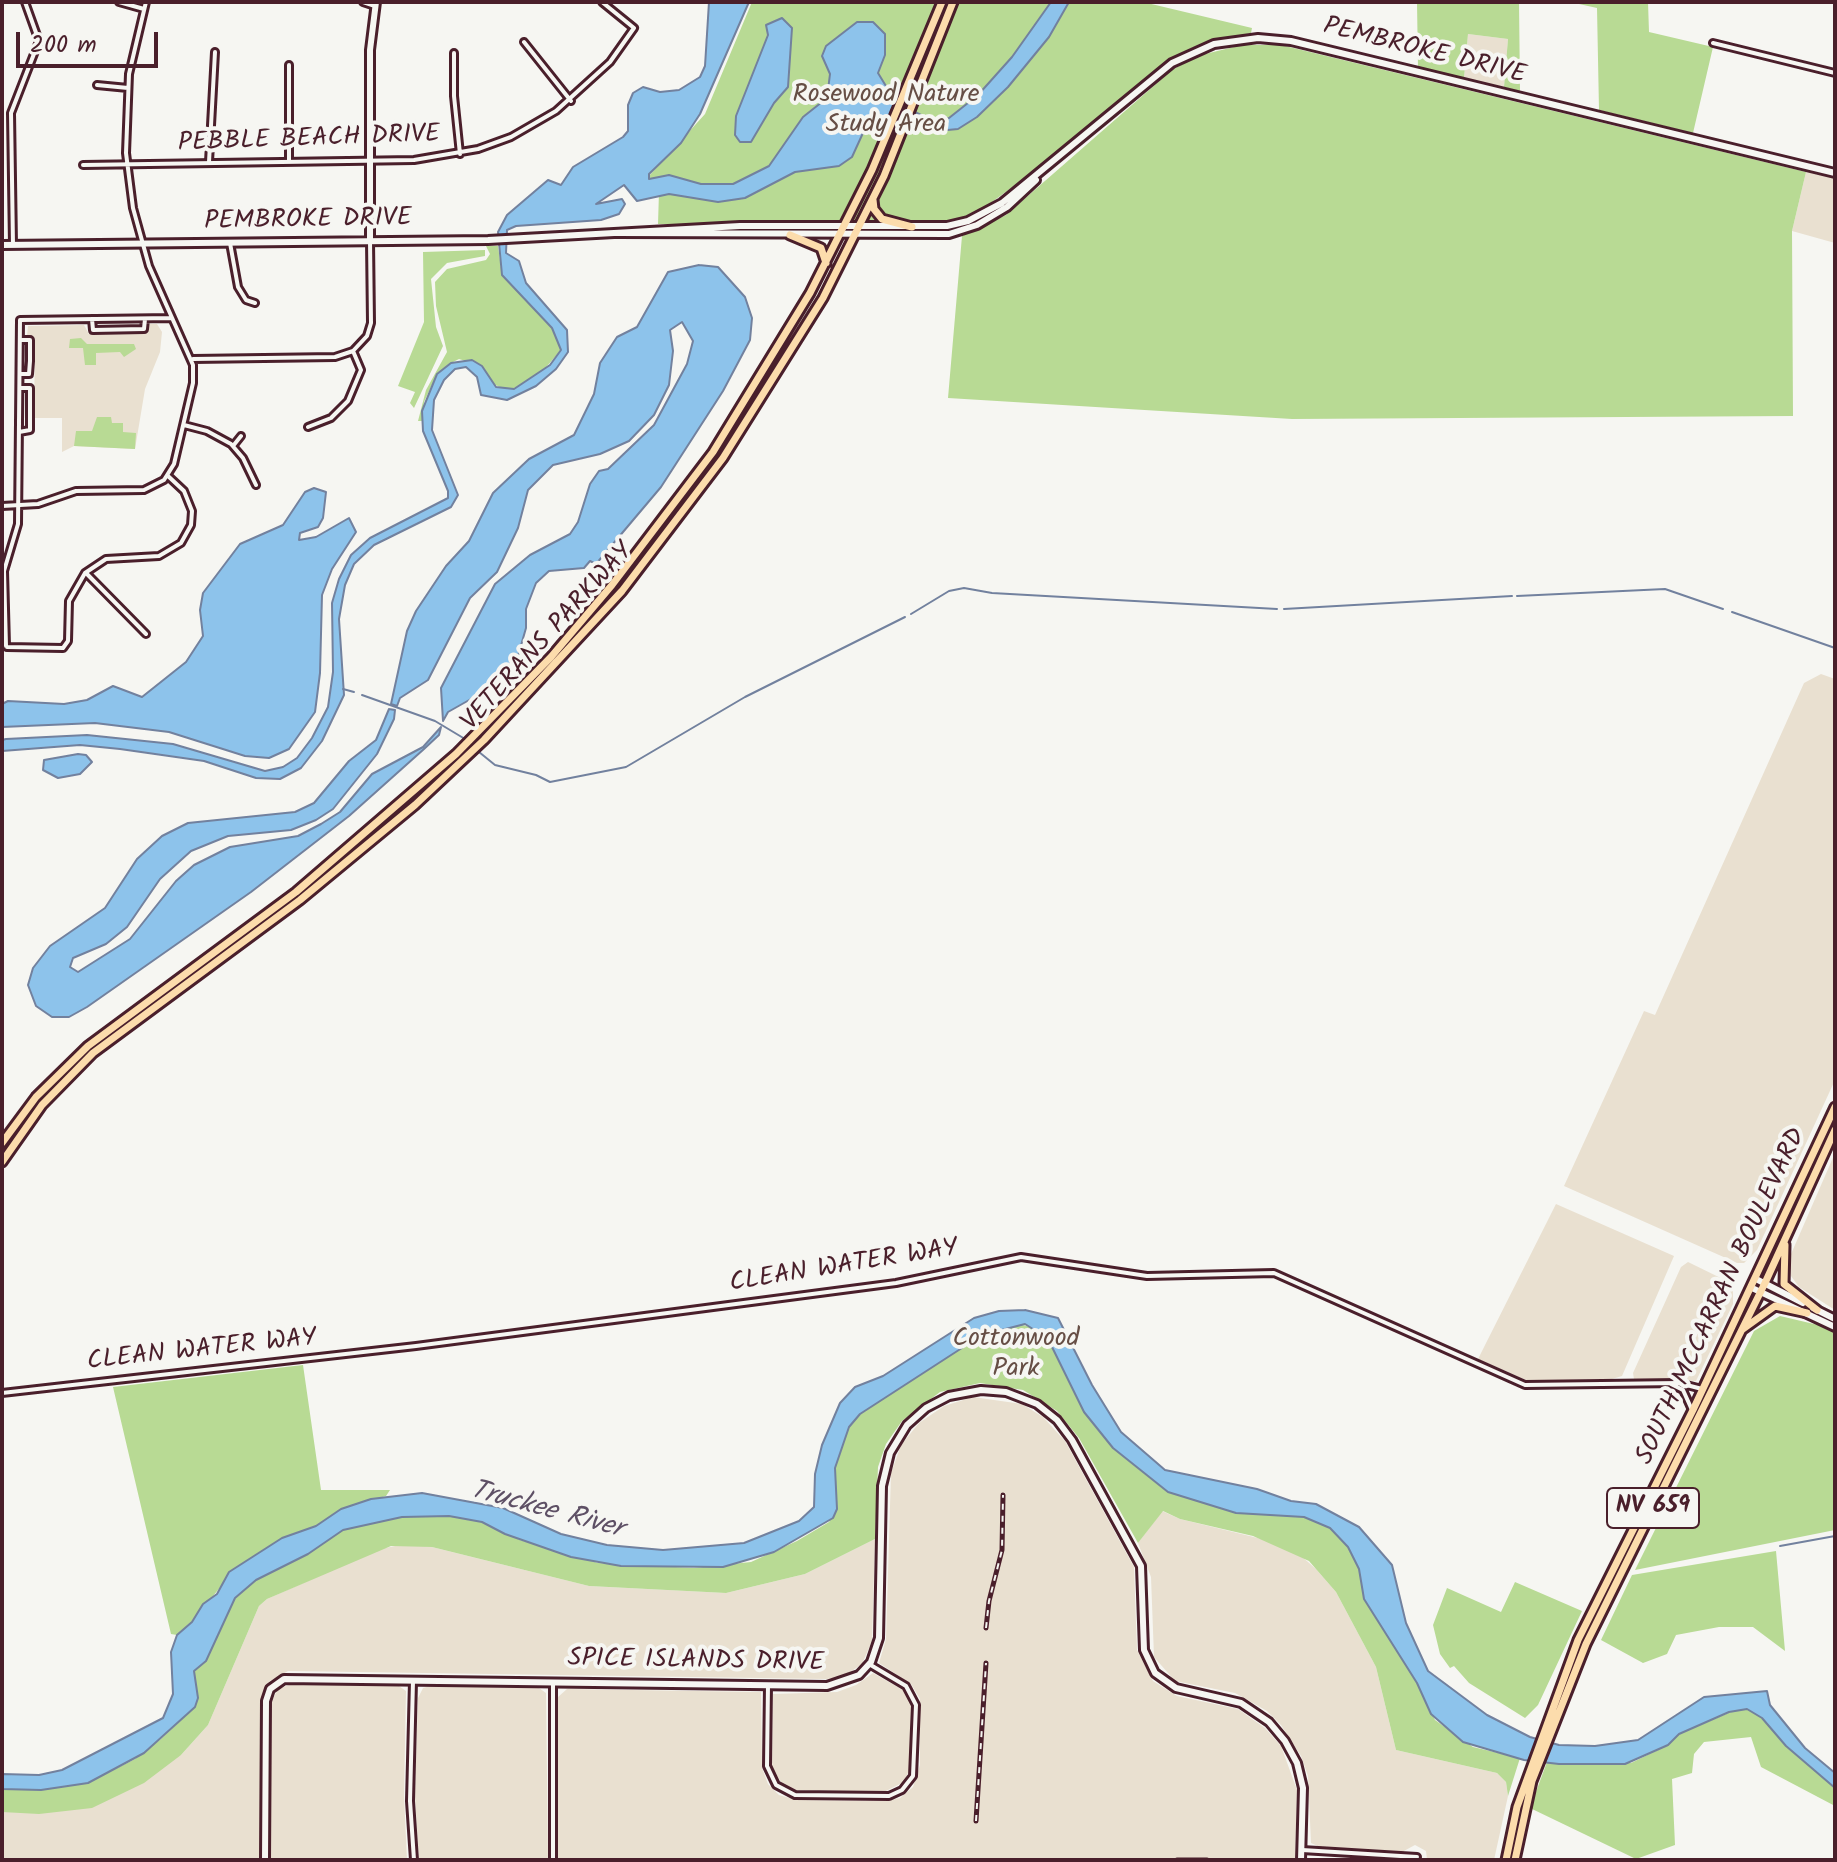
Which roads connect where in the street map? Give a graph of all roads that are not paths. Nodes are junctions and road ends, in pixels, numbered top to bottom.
1 (25, 2) edge
2 (119, 2) edge
3 (146, 2) edge
4 (363, 2) edge
5 (602, 2) edge
6 (942, 2) edge
7 (953, 2) edge
8 (376, 4) edge
9 (144, 9) junction
10 (524, 42) dead end
11 (1713, 43) dead end
12 (215, 52) dead end
13 (454, 53) dead end
14 (289, 65) dead end
15 (1835, 73) edge
16 (97, 85) dead end
17 (128, 88) junction
18 (571, 101) junction
19 (460, 154) junction
20 (370, 160) junction
21 (289, 161) junction
22 (209, 162) junction
23 (126, 163) junction
24 (83, 165) dead end
25 (1835, 173) edge
26 (1040, 174) junction
27 (873, 200) junction
28 (912, 227) junction
29 (842, 231) junction
30 (858, 231) junction
31 (615, 233) junction
32 (790, 235) junction
33 (370, 241) junction
34 (230, 243) junction
35 (142, 244) junction
36 (2, 245) edge
37 (13, 245) junction
38 (826, 264) junction
39 (255, 303) dead end
40 (172, 318) junction
41 (92, 319) junction
42 (145, 319) junction
43 (20, 340) junction
44 (353, 351) junction
45 (192, 359) junction
46 (20, 374) junction
47 (20, 388) junction
48 (184, 425) junction
49 (308, 427) dead end
50 (19, 432) junction
51 (241, 436) dead end
52 (233, 446) junction
53 (168, 476) junction
54 (256, 485) dead end
55 (2, 506) edge
56 (19, 506) junction
57 (85, 573) junction
58 (146, 634) dead end
59 (5, 648) edge
60 (1835, 1107) edge
61 (1835, 1130) edge
62 (2, 1143) edge
63 (2, 1162) edge
64 (1786, 1236) junction
65 (1756, 1279) junction
66 (1765, 1283) junction
67 (1752, 1288) junction
68 (1761, 1291) junction
69 (1817, 1310) junction
70 (1807, 1313) junction
71 (1835, 1319) edge
72 (1835, 1327) edge
73 (1739, 1334) junction
74 (1669, 1384) junction
75 (1703, 1390) junction
76 (2, 1393) edge
77 (1693, 1410) junction
78 (1596, 1613) junction
79 (869, 1664) junction
80 (413, 1679) junction
81 (553, 1682) junction
82 (768, 1685) junction
83 (1532, 1773) junction
84 (1302, 1850) junction
85 (1417, 1857) dead end
86 (265, 1860) edge
87 (414, 1860) edge
88 (553, 1860) edge
89 (1301, 1860) edge
90 (1506, 1860) edge
91 (1515, 1860) edge

1 - 37 street
2 - 9 street
3 - 9 street
4 - 8 street
5 - 18 street, PEBBLE BEACH DRIVE
6 - 29 main road, VETERANS PARKWAY
7 - 27 main road, VETERANS PARKWAY
8 - 20 street
9 - 17 street
10 - 18 street
11 - 15 street
12 - 22 street
13 - 19 street
14 - 21 street
16 - 17 street
17 - 23 street
18 - 19 street, PEBBLE BEACH DRIVE
19 - 20 street, PEBBLE BEACH DRIVE
20 - 21 street, PEBBLE BEACH DRIVE
20 - 33 street
21 - 22 street, PEBBLE BEACH DRIVE
22 - 23 street, PEBBLE BEACH DRIVE
23 - 24 street, PEBBLE BEACH DRIVE
23 - 35 street
25 - 26 street, PEMBROKE DRIVE
26 - 28 street, PEMBROKE DRIVE
26 - 30 street, PEMBROKE DRIVE
27 - 28 main road
27 - 30 main road, VETERANS PARKWAY
28 - 30 street, PEMBROKE DRIVE
29 - 30 street, PEMBROKE DRIVE
29 - 31 street, PEMBROKE DRIVE
29 - 32 street, PEMBROKE DRIVE
29 - 38 main road, VETERANS PARKWAY
30 - 63 main road, VETERANS PARKWAY
31 - 32 street, PEMBROKE DRIVE
31 - 33 street, PEMBROKE DRIVE
32 - 38 main road
33 - 34 street, PEMBROKE DRIVE
33 - 44 street
34 - 35 street, PEMBROKE DRIVE
34 - 39 street
35 - 37 street, PEMBROKE DRIVE
35 - 40 street
36 - 37 street, PEMBROKE DRIVE
38 - 62 main road, VETERANS PARKWAY
40 - 42 street
40 - 45 street
41 - 42 street
41 - 42 street
41 - 43 street
43 - 46 street
43 - 46 street
44 - 45 street
44 - 49 street
45 - 48 street
46 - 47 street
47 - 50 street
47 - 50 street
48 - 52 street
48 - 53 street
50 - 56 street
51 - 52 street
52 - 54 street
53 - 56 street
53 - 57 street
55 - 56 street
56 - 59 street
57 - 58 street
57 - 59 street
60 - 65 main road, SOUTH MCCARRAN BOULEVARD / NV 659
61 - 64 main road, SOUTH MCCARRAN BOULEVARD / NV 659
64 - 66 main road, SOUTH MCCARRAN BOULEVARD / NV 659
64 - 69 main road
65 - 66 street
65 - 67 main road, SOUTH MCCARRAN BOULEVARD / NV 659
66 - 68 main road, SOUTH MCCARRAN BOULEVARD / NV 659
66 - 69 street
67 - 68 street
67 - 75 main road, SOUTH MCCARRAN BOULEVARD / NV 659
68 - 70 street
68 - 73 main road, SOUTH MCCARRAN BOULEVARD / NV 659
69 - 71 street
70 - 72 street
70 - 73 main road
73 - 78 main road, SOUTH MCCARRAN BOULEVARD / NV 659
74 - 75 street, CLEAN WATER WAY
74 - 76 street, CLEAN WATER WAY
74 - 77 street
75 - 77 main road, SOUTH MCCARRAN BOULEVARD / NV 659
77 - 78 main road, SOUTH MCCARRAN BOULEVARD / NV 659
78 - 83 main road, SOUTH MCCARRAN BOULEVARD / NV 659
79 - 82 street, SPICE ISLANDS DRIVE
79 - 82 street
79 - 84 street
80 - 81 street, SPICE ISLANDS DRIVE
80 - 86 street, SPICE ISLANDS DRIVE
80 - 87 street
81 - 82 street, SPICE ISLANDS DRIVE
81 - 88 street
83 - 90 main road, SOUTH MCCARRAN BOULEVARD / NV 659
83 - 91 main road, SOUTH MCCARRAN BOULEVARD / NV 659
84 - 85 street
84 - 89 street

